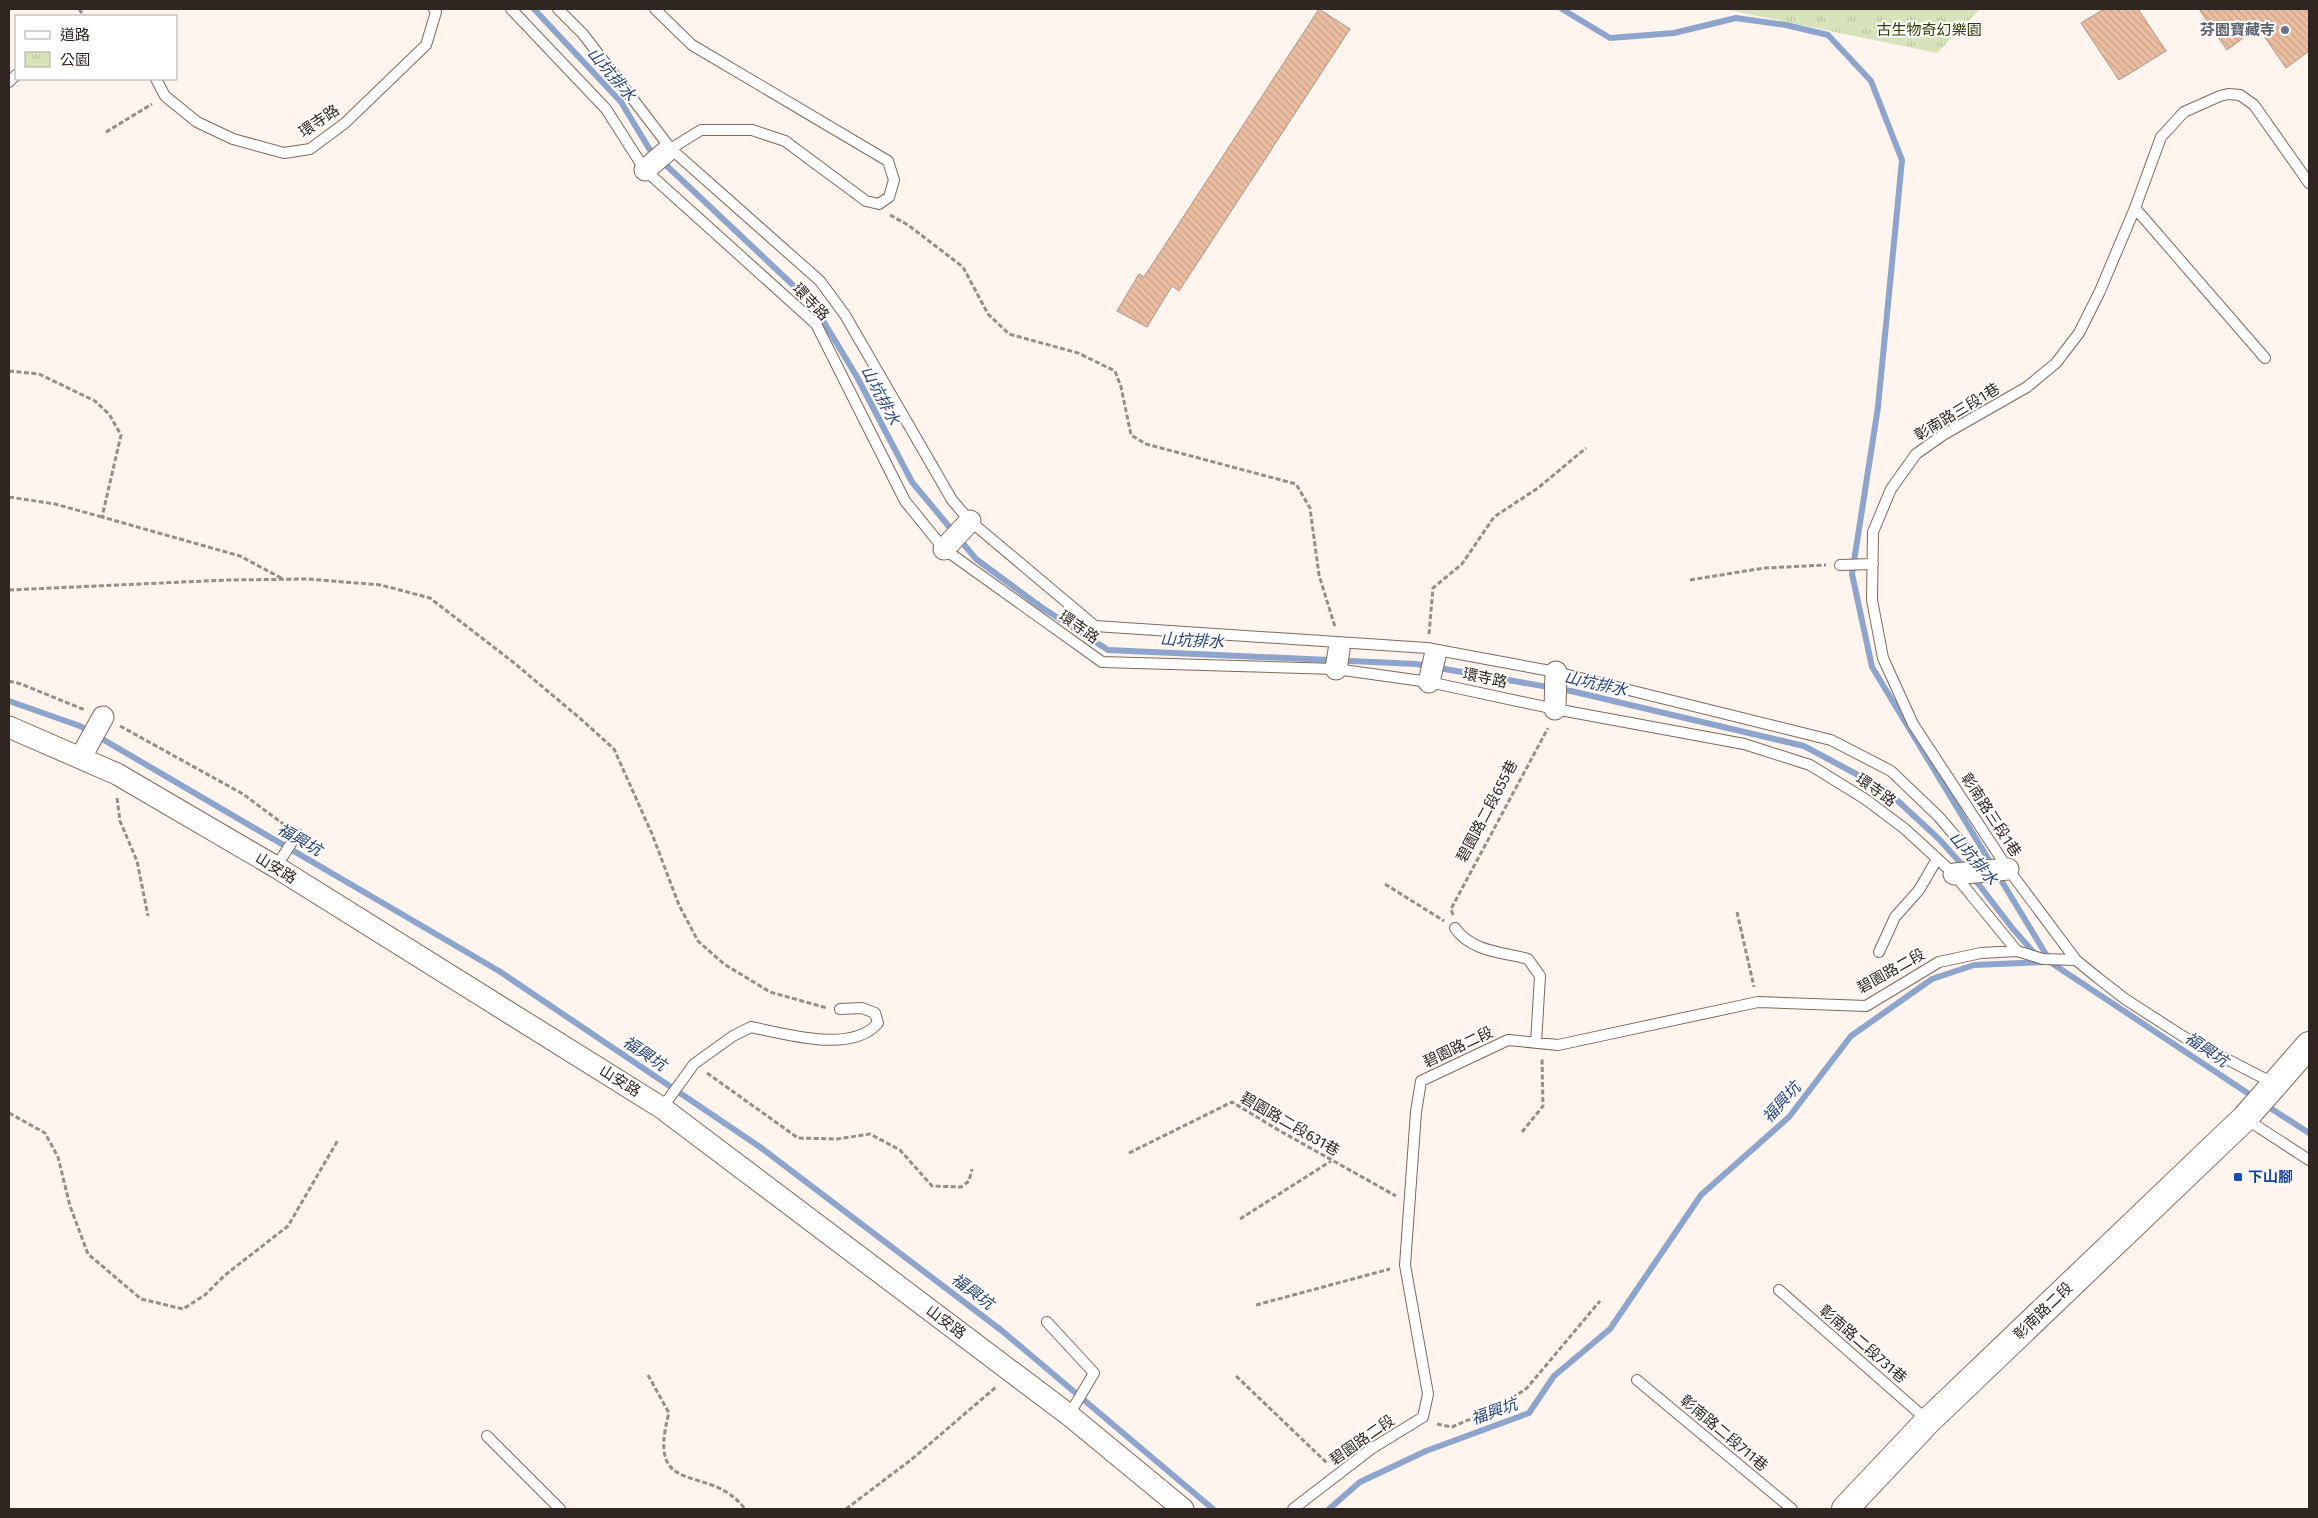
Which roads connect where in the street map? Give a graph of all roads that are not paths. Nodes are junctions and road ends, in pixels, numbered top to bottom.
1 (434, 9) edge
2 (511, 9) edge
3 (558, 9) edge
4 (655, 9) edge
5 (157, 80) edge
6 (659, 158) junction
7 (2309, 183) edge
8 (2135, 208) junction
9 (2265, 358) dead end
10 (955, 537) junction
11 (1840, 564) road end
12 (1872, 564) junction
13 (1338, 657) junction
14 (1431, 665) junction
15 (1555, 687) junction
16 (103, 717) road end
17 (9, 727) edge
18 (81, 756) junction
19 (297, 834) road end
20 (1937, 858) junction
21 (276, 867) junction
22 (2008, 869) junction
23 (1984, 870) junction
24 (1954, 874) junction
25 (1455, 928) road end
26 (2017, 951) junction
27 (1879, 952) dead end
28 (2076, 960) junction
29 (840, 1009) road end
30 (1536, 1043) junction
31 (2309, 1045) edge
32 (2274, 1083) junction
33 (662, 1108) junction
34 (2245, 1118) junction
35 (2309, 1160) edge
36 (1779, 1290) dead end
37 (1048, 1322) dead end
38 (1637, 1380) dead end
39 (1069, 1415) junction
40 (1928, 1421) junction
41 (487, 1436) dead end
42 (560, 1509) edge
43 (1183, 1509) edge
44 (1293, 1509) edge
45 (1792, 1509) edge
46 (1845, 1509) edge

1 - 5 lane, 環寺路
2 - 6 lane, 環寺路
3 - 6 lane, 環寺路
4 - 6 lane
6 - 10 lane, 環寺路
6 - 10 lane, 環寺路
7 - 8 lane, 彰南路三段1巷
8 - 9 lane
8 - 12 lane, 彰南路三段1巷
10 - 13 lane, 環寺路
10 - 13 lane, 環寺路
11 - 12 lane
12 - 22 lane, 彰南路三段1巷
13 - 14 lane, 環寺路
13 - 14 lane, 環寺路
14 - 15 lane, 環寺路
14 - 15 lane, 環寺路
15 - 20 lane, 環寺路
15 - 23 lane, 環寺路
16 - 18 street
17 - 18 street, 山安路
18 - 21 street, 山安路
19 - 21 lane
20 - 24 lane, 環寺路
20 - 27 lane
21 - 33 street, 山安路
22 - 23 street
22 - 28 lane, 彰南路三段1巷
23 - 24 street
24 - 26 lane, 環寺路
25 - 30 lane
26 - 28 lane, 碧園路二段
26 - 30 lane, 碧園路二段
28 - 32 lane, 彰南路三段1巷
29 - 33 lane
30 - 44 lane, 碧園路二段
31 - 32 street, 彰南路二段
32 - 34 street, 彰南路二段
33 - 39 street, 山安路
34 - 35 lane
34 - 40 street, 彰南路二段
36 - 40 lane, 彰南路二段731巷
37 - 39 lane
38 - 45 lane, 彰南路二段711巷
39 - 43 street, 山安路
40 - 46 street, 彰南路二段
41 - 42 lane

